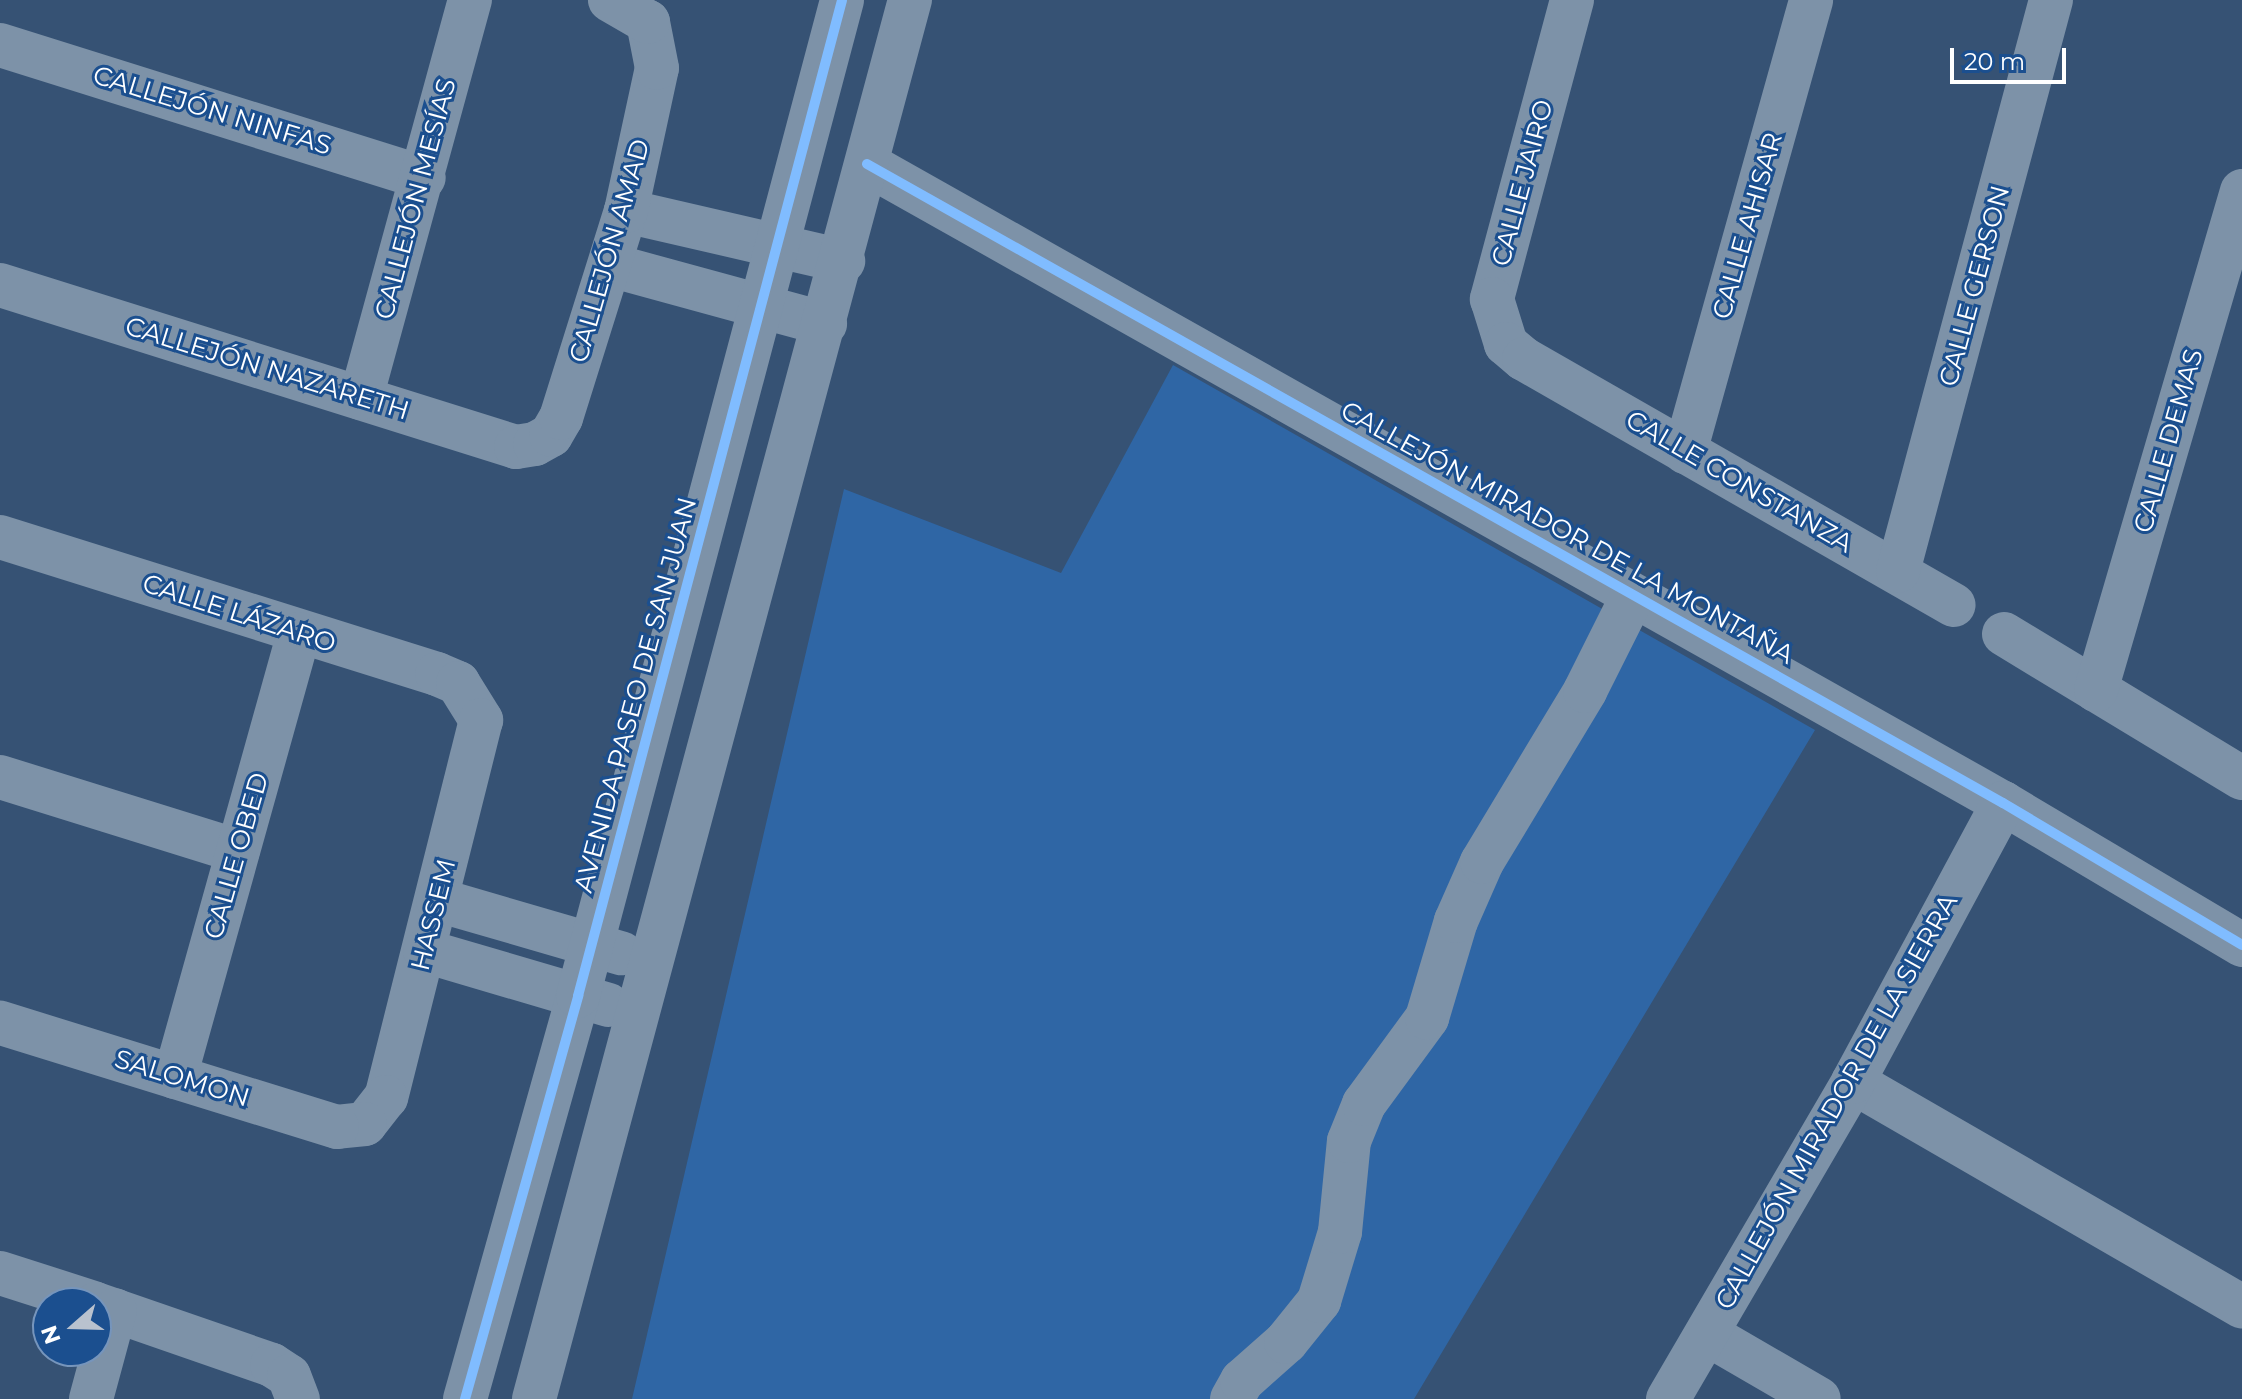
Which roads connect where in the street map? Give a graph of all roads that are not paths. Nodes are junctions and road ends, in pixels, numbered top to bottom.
1 (470, 0) edge
2 (610, 0) edge
3 (842, 0) edge
4 (910, 0) edge
5 (1572, 0) edge
6 (1811, 0) edge
7 (2051, 0) edge
8 (0, 45) edge
9 (867, 164) junction
10 (424, 178) junction
11 (2242, 191) edge
12 (626, 211) junction
13 (778, 248) junction
14 (843, 261) junction
15 (610, 265) junction
16 (0, 285) edge
17 (764, 306) junction
18 (825, 324) junction
19 (1524, 359) joint
20 (361, 398) junction
21 (535, 444) joint
22 (1685, 452) junction
23 (0, 537) edge
24 (1898, 571) junction
25 (1633, 595) junction
26 (1953, 605) dead end
27 (299, 634) junction
28 (2004, 634) dead end
29 (2096, 690) junction
30 (472, 699) joint
31 (0, 777) edge
32 (2242, 778) edge
33 (2003, 803) junction
34 (238, 851) junction
35 (438, 900) junction
36 (592, 945) junction
37 (2242, 945) edge
38 (425, 951) junction
39 (650, 962) junction
40 (578, 996) junction
41 (637, 1014) junction
42 (0, 1023) edge
43 (175, 1077) junction
44 (1853, 1082) junction
45 (365, 1124) joint
46 (0, 1273) edge
47 (45, 1287) edge
48 (2242, 1307) edge
49 (112, 1309) edge
50 (1707, 1334) junction
51 (95, 1367) edge
52 (298, 1396) edge
53 (91, 1399) edge
54 (465, 1399) edge
55 (534, 1399) edge
56 (1232, 1399) edge
57 (1668, 1399) edge
58 (1819, 1399) edge

1 - 10 street, CALLEJÓN MESÍAS
2 - 12 street, CALLEJÓN AMAD
3 - 13 street, AVENIDA PASEO DE SAN JUAN
4 - 9 street
5 - 19 street, CALLE JAIRO
6 - 22 street, CALLE AHISAR
7 - 24 street, CALLE GERSON
8 - 10 street, CALLEJÓN NINFAS
9 - 14 street
9 - 25 street, CALLEJÓN MIRADOR DE LA MONTAÑA
10 - 20 street, CALLEJÓN MESÍAS
11 - 29 street, CALLE DEMAS
12 - 13 street
12 - 15 street, CALLEJÓN AMAD
13 - 14 street
13 - 17 street, AVENIDA PASEO DE SAN JUAN
14 - 18 street
15 - 17 street
15 - 21 street, CALLEJÓN AMAD
16 - 20 street, CALLEJÓN NAZARETH
17 - 18 street
17 - 36 street, AVENIDA PASEO DE SAN JUAN
18 - 39 street
19 - 22 street, CALLE CONSTANZA
20 - 21 street, CALLEJÓN NAZARETH
22 - 24 street, CALLE CONSTANZA
23 - 27 street, CALLE LÁZARO
24 - 26 street, CALLE CONSTANZA
25 - 33 street, CALLEJÓN MIRADOR DE LA MONTAÑA
25 - 56 street
27 - 30 street, CALLE LÁZARO
27 - 34 street, CALLE OBED
28 - 29 street
29 - 32 street
30 - 35 street, HASSEM
31 - 34 street
33 - 37 street, CALLEJÓN MIRADOR DE LA MONTAÑA
33 - 44 street, CALLEJÓN MIRADOR DE LA SIERRA
34 - 43 street, CALLE OBED
35 - 36 street
35 - 38 street, HASSEM
36 - 39 street
36 - 40 street, AVENIDA PASEO DE SAN JUAN
38 - 40 street
38 - 45 street, HASSEM
39 - 41 street
40 - 41 street
40 - 54 street, AVENIDA PASEO DE SAN JUAN
41 - 55 street
42 - 43 street, SALOMON
43 - 45 street, SALOMON
44 - 48 street
44 - 50 street, CALLEJÓN MIRADOR DE LA SIERRA
46 - 47 street
49 - 52 street
50 - 57 street, CALLEJÓN MIRADOR DE LA SIERRA
50 - 58 street
51 - 53 street

